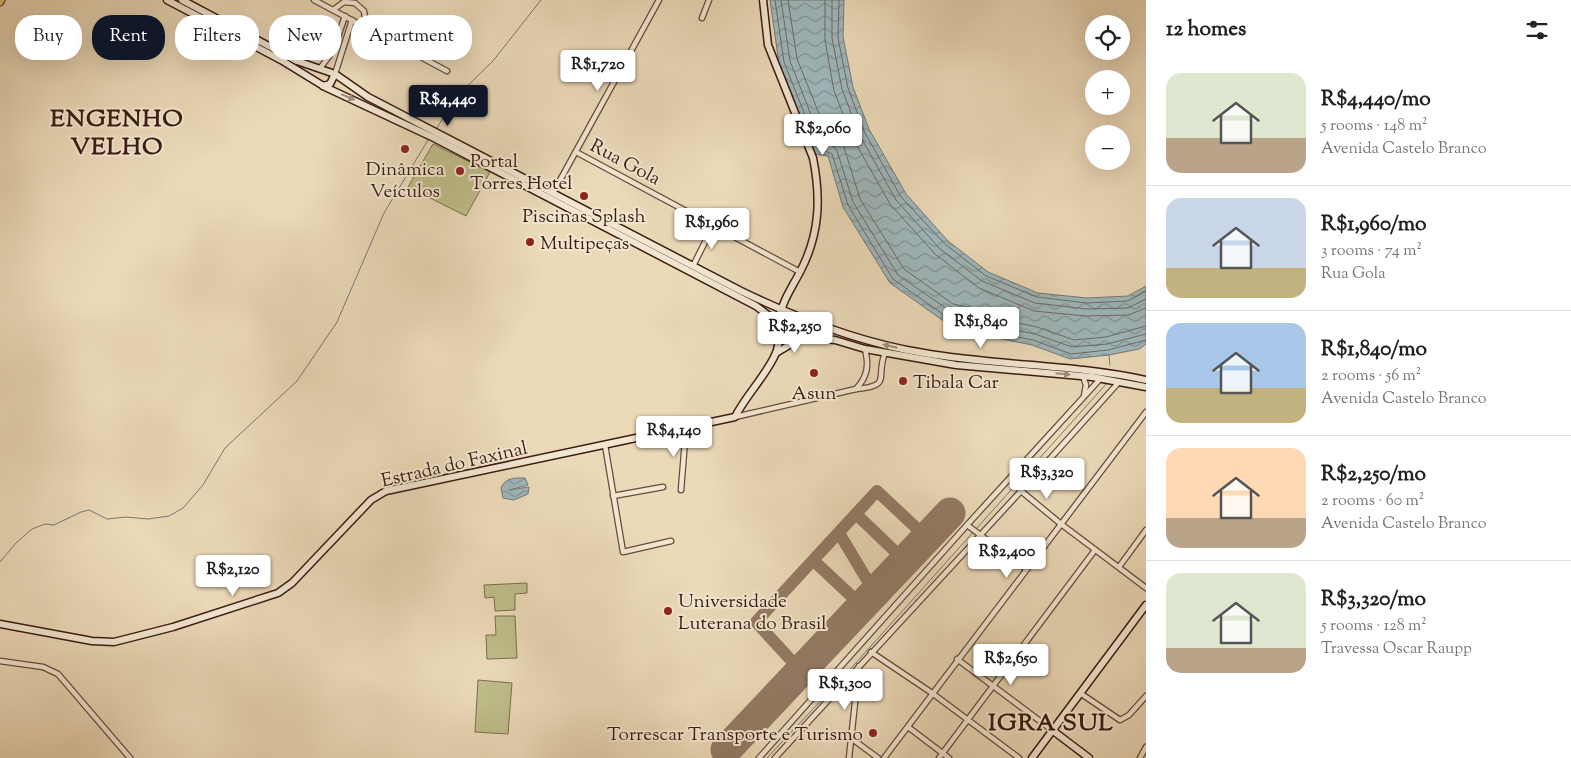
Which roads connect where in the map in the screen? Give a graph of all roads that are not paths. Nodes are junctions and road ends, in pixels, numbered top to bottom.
1 (167, 0) edge
2 (182, 0) edge
3 (314, 0) edge
4 (659, 0) edge
5 (710, 0) edge
6 (762, 0) edge
7 (342, 1) edge
8 (195, 3) edge
9 (361, 3) edge
10 (333, 10) junction
11 (366, 15) edge
12 (345, 16) junction
13 (702, 18) dead end
14 (351, 19) edge
15 (351, 23) edge
16 (341, 28) edge
17 (341, 51) edge
18 (327, 60) edge
19 (338, 60) edge
20 (427, 60) edge
21 (321, 68) junction
22 (447, 71) dead end
23 (335, 74) junction
24 (316, 82) junction
25 (322, 86) junction
26 (576, 152) junction
27 (553, 193) junction
28 (714, 224) junction
29 (693, 266) junction
30 (800, 272) junction
31 (780, 309) junction
32 (792, 314) junction
33 (780, 323) junction
34 (814, 323) junction
35 (805, 337) junction
36 (865, 349) junction
37 (776, 353) junction
38 (885, 353) junction
39 (1083, 376) junction
40 (1101, 378) junction
41 (1146, 380) edge
42 (1119, 382) junction
43 (1146, 387) edge
44 (856, 389) junction
45 (1083, 399) junction
46 (1146, 412) edge
47 (735, 417) junction
48 (686, 428) junction
49 (605, 445) junction
50 (663, 487) dead end
51 (681, 490) dead end
52 (1021, 491) junction
53 (613, 496) junction
54 (1061, 524) junction
55 (969, 526) junction
56 (1146, 530) edge
57 (978, 534) junction
58 (670, 541) dead end
59 (1095, 550) junction
60 (1119, 567) junction
61 (1026, 569) junction
62 (1146, 588) edge
63 (1146, 605) edge
64 (0, 624) edge
65 (871, 652) junction
66 (957, 659) junction
67 (0, 661) edge
68 (858, 666) junction
69 (994, 686) junction
70 (1080, 692) junction
71 (932, 693) junction
72 (1146, 696) edge
73 (968, 720) junction
74 (908, 727) junction
75 (1052, 730) junction
76 (851, 738) junction
77 (1146, 747) edge
78 (941, 756) edge
79 (130, 758) edge
80 (759, 758) edge
81 (774, 758) edge
82 (848, 758) edge
83 (878, 758) edge
84 (884, 758) edge
85 (949, 758) edge
86 (1019, 758) edge
87 (1032, 758) edge
88 (1089, 758) edge
89 (1140, 758) edge

1 - 24 main road
2 - 8 main road
3 - 10 street
4 - 26 street
5 - 13 street
6 - 30 main road
7 - 9 street
7 - 10 street
8 - 21 main road
9 - 11 street
10 - 12 street
12 - 14 street
12 - 16 street
15 - 17 street
18 - 21 street
19 - 23 street
20 - 22 street
21 - 23 main road
21 - 24 main road
23 - 25 main road
23 - 27 main road
24 - 25 main road
25 -> 33 main road
26 - 27 street
26 - 28 street, Rua Gola
27 - 29 main road
28 - 29 street
28 - 30 street, Rua Gola
29 - 31 main road
30 - 31 main road
31 - 32 main road
31 - 33 main road
32 - 33 main road
32 - 34 main road
33 - 35 main road
33 - 37 main road
34 - 35 main road
41 -> 34 main road
35 - 36 main road
35 - 37 main road
36 - 38 main road
36 - 44 street
37 - 47 main road
38 -> 39 main road
38 - 44 street
39 - 40 main road
39 - 45 street
40 - 42 main road
40 - 45 street
42 - 43 main road
42 - 52 street
44 - 47 street
45 - 55 street
46 - 54 street
47 - 48 main road, Estrada do Faxinal
48 - 49 main road, Estrada do Faxinal
48 - 51 street
49 - 53 street
49 - 64 main road, Estrada do Faxinal
50 - 53 street
52 - 54 street
52 - 57 street
53 - 58 street
54 - 59 street
54 - 61 street
55 - 57 street
55 - 80 street
56 - 60 street
57 - 61 street
57 - 65 street
59 - 60 street
59 - 69 street
60 - 62 street
61 - 66 street
63 - 70 main road
65 - 68 street
65 - 71 street
66 - 69 street
66 - 71 street
67 - 79 street
68 - 76 street
68 - 81 street
69 - 73 street
69 - 75 street
70 - 72 street
70 - 75 main road
71 - 73 street
71 - 74 street
73 - 78 street
73 - 86 street
74 - 78 street
74 - 84 street
75 - 87 main road
75 - 88 main road
76 - 82 street
76 - 83 street
77 - 89 street
78 - 85 street

